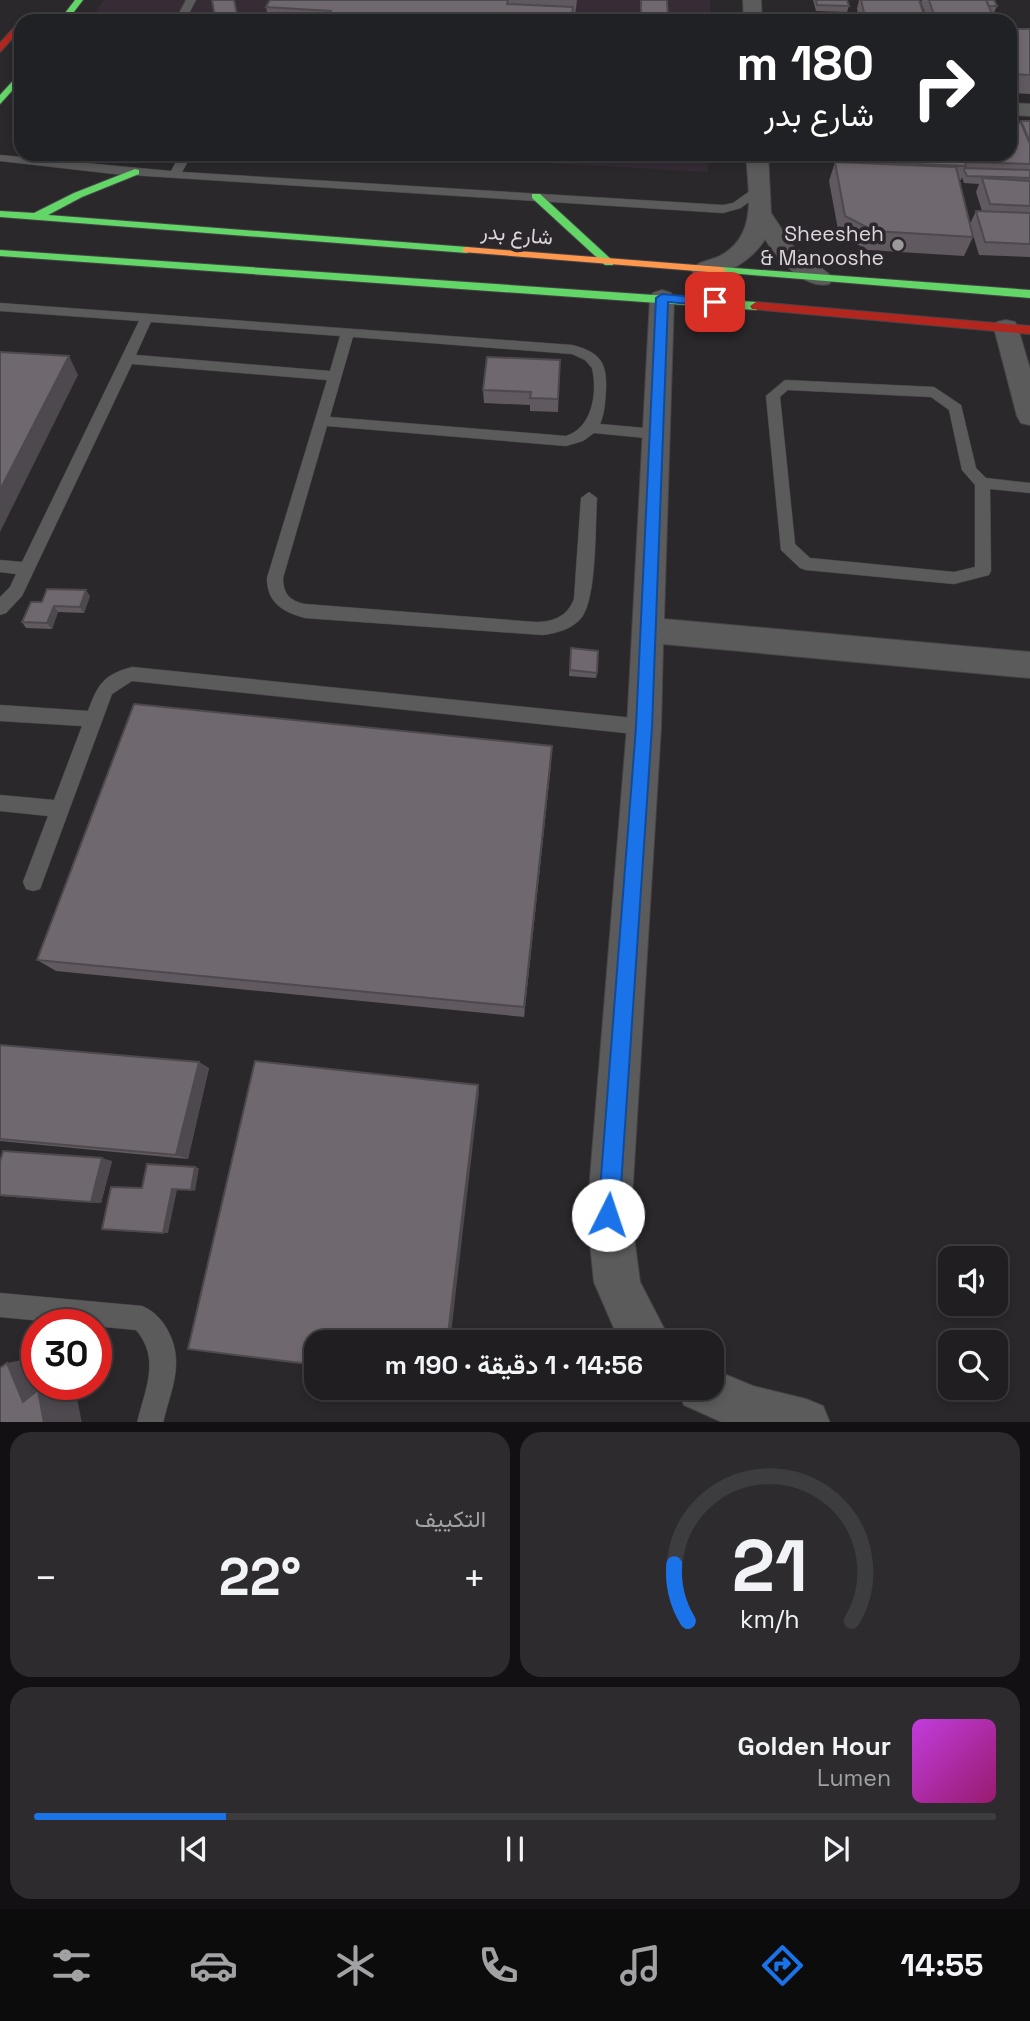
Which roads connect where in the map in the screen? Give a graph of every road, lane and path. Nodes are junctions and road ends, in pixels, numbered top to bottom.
1 (79, 0) edge
2 (68, 14) edge
3 (14, 31) edge
4 (0, 48) edge
5 (14, 82) edge
6 (0, 101) edge
7 (29, 161) edge
8 (182, 161) edge
9 (757, 161) edge
10 (135, 172) junction
11 (176, 173) junction
12 (536, 197) junction
13 (759, 201) junction
14 (0, 214) edge
15 (35, 217) junction
16 (0, 253) edge
17 (609, 262) junction
18 (703, 270) junction
19 (821, 279) junction
20 (1030, 294) edge
21 (662, 298) junction
22 (0, 307) edge
23 (147, 318) junction
24 (1018, 329) edge
25 (348, 333) junction
26 (128, 359) junction
27 (335, 376) junction
28 (1030, 416) edge
29 (321, 421) junction
30 (593, 428) junction
31 (656, 434) junction
32 (982, 483) junction
33 (1030, 488) edge
34 (589, 498) dead end
35 (0, 566) edge
36 (27, 569) junction
37 (0, 608) edge
38 (648, 630) junction
39 (1030, 665) edge
40 (0, 713) edge
41 (93, 719) junction
42 (644, 727) junction
43 (0, 803) edge
44 (60, 809) junction
45 (33, 882) dead end
46 (0, 1305) edge
47 (639, 1330) edge
48 (724, 1398) edge
49 (149, 1422) edge
50 (802, 1422) edge

1 - 2 main road
3 - 4 main road
5 - 6 main road
7 - 10 lane
8 - 11 lane
9 - 13 street
10 - 11 lane
10 - 15 main road
11 - 12 lane
12 - 13 lane
12 - 17 main road
13 - 18 street
13 - 19 street
14 - 15 main road, شارع بدر
15 - 17 main road, شارع بدر
16 - 21 main road
17 - 18 main road, شارع بدر
18 - 19 main road, شارع بدر
19 - 20 main road, شارع بدر
21 - 24 main road
21 - 31 street
22 - 23 lane
23 - 25 lane
23 - 26 lane
24 - 28 street
25 - 27 lane
25 - 30 lane
26 - 27 lane
26 - 36 lane
27 - 29 lane
29 - 30 lane
29 - 34 lane
30 - 31 lane
31 - 38 street
32 - 32 lane
32 - 33 lane
35 - 36 lane
36 - 37 lane
38 - 39 street
38 - 42 street
40 - 41 lane
41 - 42 lane
41 - 44 lane
42 - 47 street
43 - 44 lane
44 - 45 lane
46 - 49 lane
48 - 50 street

